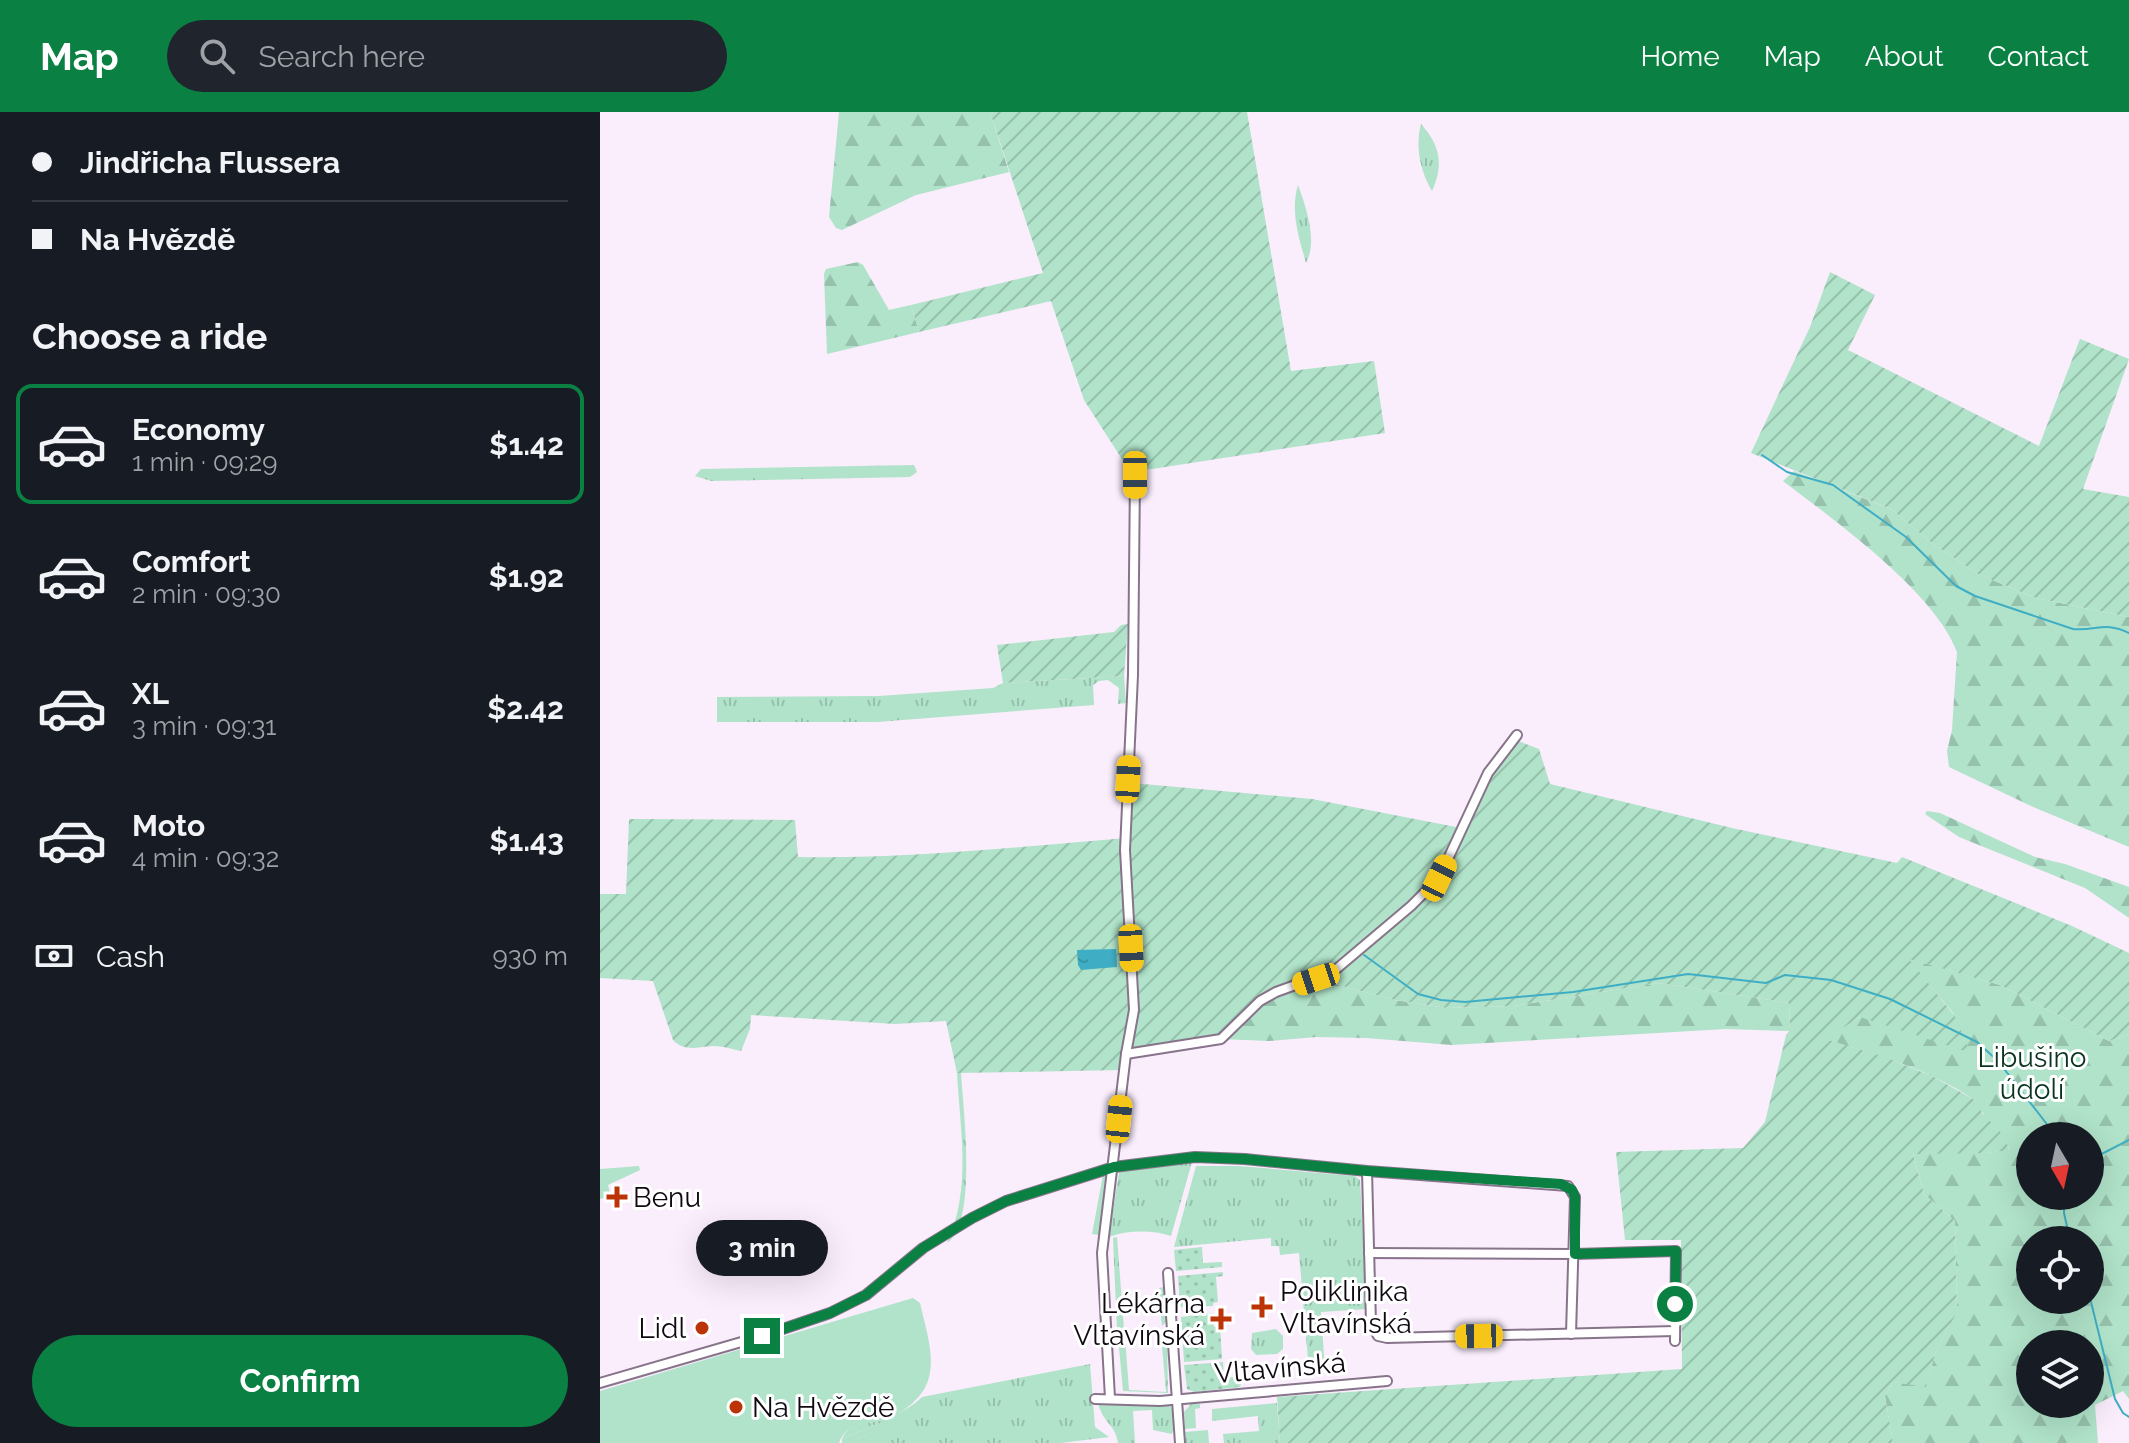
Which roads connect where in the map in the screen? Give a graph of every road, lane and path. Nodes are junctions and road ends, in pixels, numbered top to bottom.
1 (1135, 475) dead end
2 (1517, 735) dead end
3 (1126, 1054) junction
4 (1114, 1167) junction
5 (1367, 1171) junction
6 (1369, 1253) junction
7 (1575, 1254) junction
8 (1168, 1273) dead end
9 (1675, 1331) junction
10 (1571, 1334) junction
11 (1675, 1341) dead end
12 (1387, 1381) dead end
13 (600, 1383) edge
14 (1110, 1398) junction
15 (1095, 1399) dead end
16 (1177, 1399) junction
17 (1180, 1443) edge

1 - 3 street
2 - 3 street
3 - 4 street
4 - 5 street
4 - 13 street
4 - 14 street
5 - 6 street
5 - 7 street
6 - 7 street
6 - 10 street
7 - 9 street
7 - 10 street
8 - 16 street, Vltavínská
9 - 10 street
9 - 11 street
12 - 16 street, Vltavínská
14 - 15 street
14 - 16 street
16 - 17 street, Vltavínská

